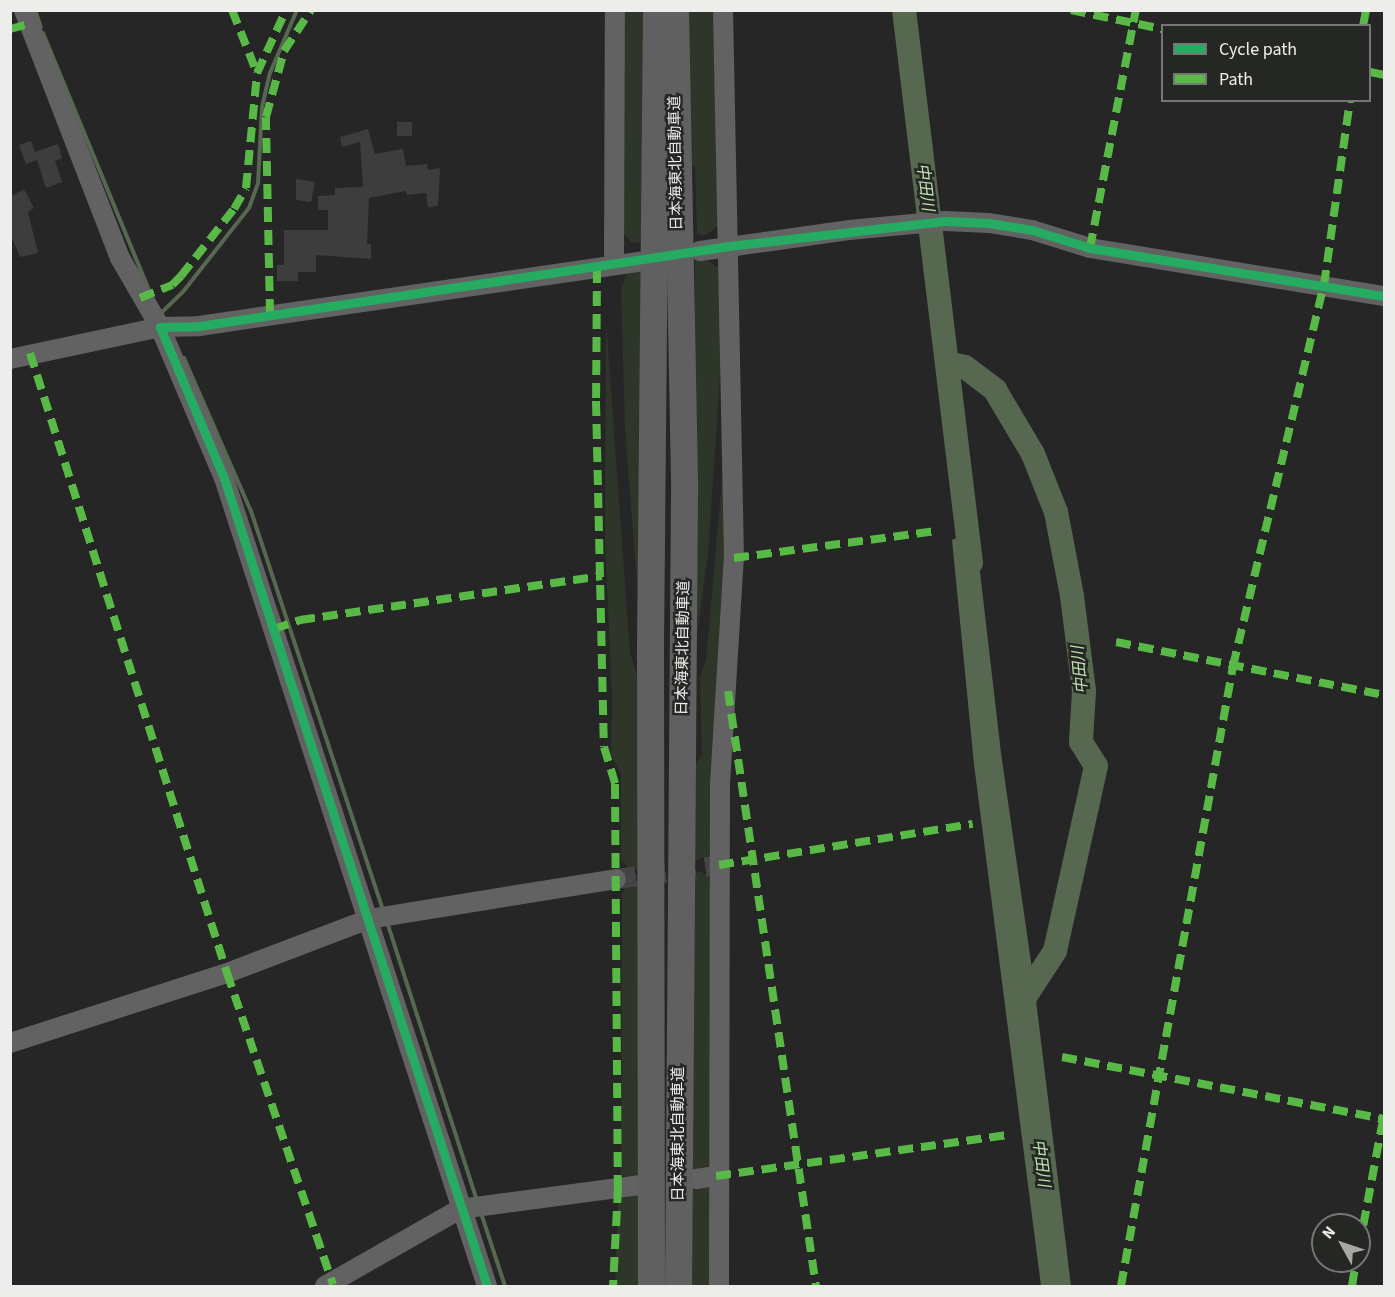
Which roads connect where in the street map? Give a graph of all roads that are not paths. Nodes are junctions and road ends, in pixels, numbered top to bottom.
1 (24, 10) edge
2 (615, 10) edge
3 (656, 10) edge
4 (675, 10) edge
5 (723, 10) edge
6 (729, 246) junction
7 (700, 251) dead end
8 (640, 262) dead end
9 (615, 265) junction
10 (1384, 296) edge
11 (160, 327) junction
12 (10, 359) edge
13 (616, 879) tunnel mouth
14 (369, 919) junction
15 (10, 1043) edge
16 (716, 1176) junction
17 (696, 1179) dead end
18 (640, 1185) dead end
19 (460, 1209) junction
20 (331, 1286) edge
21 (487, 1287) edge
22 (651, 1287) edge
23 (678, 1287) edge
24 (719, 1287) edge

1 - 11 street
2 - 9 street
3 - 22 highway, 日本海東北自動車道
4 - 23 highway, 日本海東北自動車道
5 - 6 street
6 - 7 street
6 - 10 street
6 - 16 street
8 - 9 street
9 - 11 street
11 - 12 street
11 - 14 street
13 - 14 street
14 - 15 street
14 - 19 street
16 - 17 street
16 - 24 street
18 - 19 street
19 - 20 street
19 - 21 street

